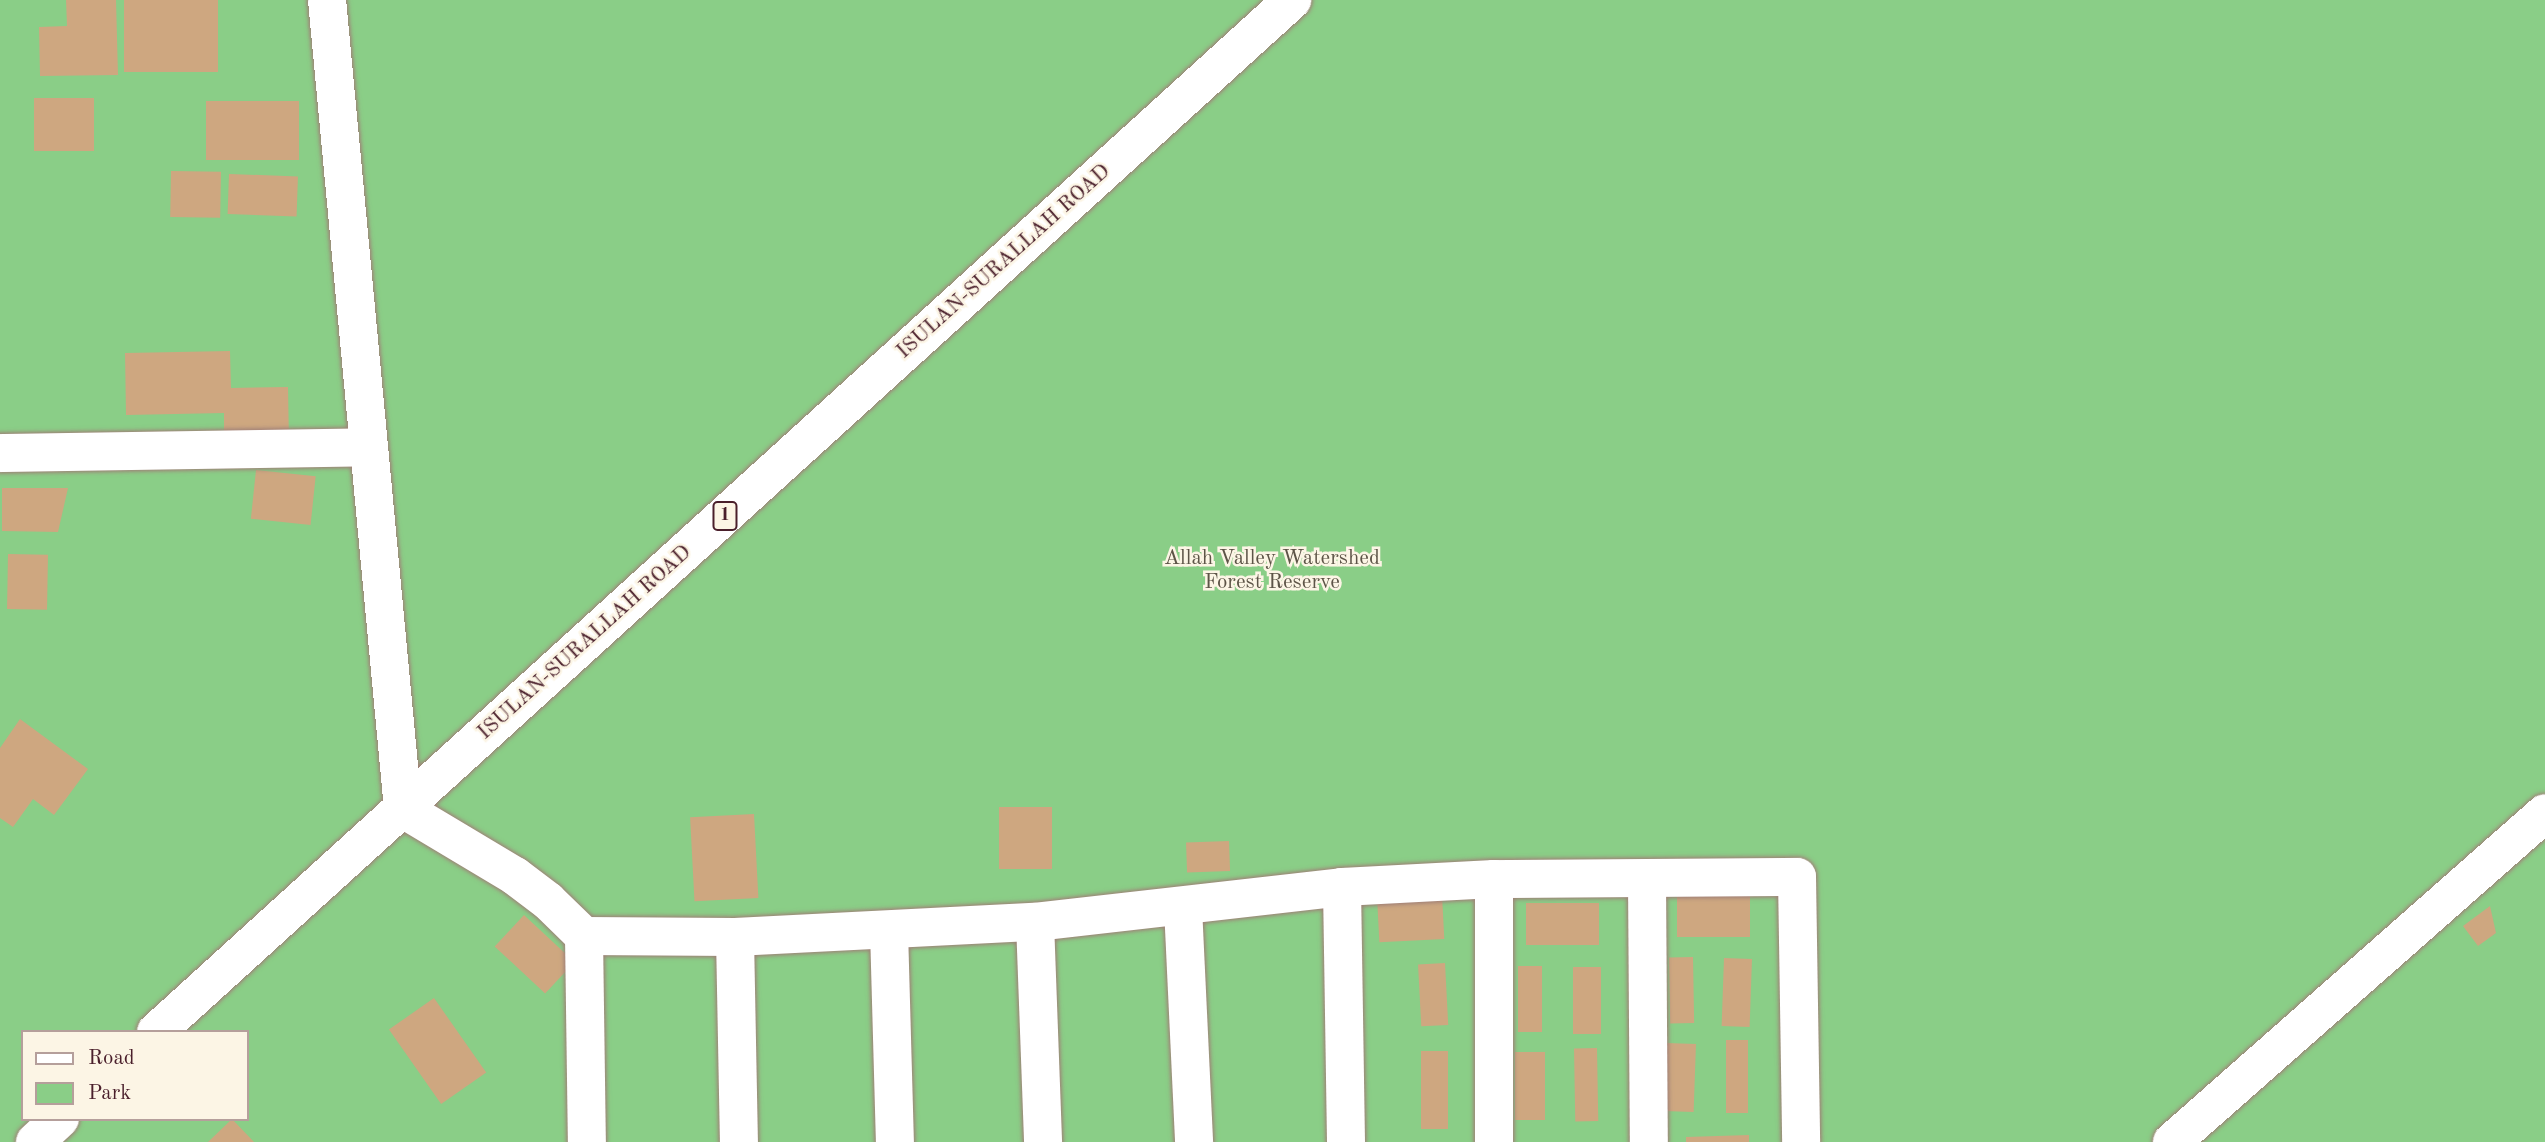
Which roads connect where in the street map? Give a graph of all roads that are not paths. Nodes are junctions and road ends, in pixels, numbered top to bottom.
1 (327, 0) edge
2 (1292, 0) edge
3 (369, 447) junction
4 (0, 453) edge
5 (402, 809) junction
6 (2545, 813) edge
7 (1494, 879) junction
8 (1647, 879) junction
9 (1342, 887) junction
10 (1182, 907) junction
11 (1035, 922) junction
12 (890, 930) junction
13 (584, 936) junction
14 (735, 937) junction
15 (158, 1030) edge
16 (58, 1121) edge
17 (34, 1142) edge
18 (587, 1142) edge
19 (739, 1142) edge
20 (895, 1142) edge
21 (1043, 1142) edge
22 (1194, 1142) edge
23 (1346, 1142) edge
24 (1494, 1142) edge
25 (1649, 1142) edge
26 (1801, 1142) edge
27 (2172, 1142) edge

1 - 3 main road
2 - 5 main road, ISULAN-SURALLAH ROAD / 1
3 - 4 main road
3 - 5 main road
5 - 13 main road
5 - 15 main road, ISULAN-SURALLAH ROAD / 1
6 - 27 main road
7 - 8 main road
7 - 9 main road
7 - 24 main road
8 - 25 main road
8 - 26 main road
9 - 10 main road
9 - 23 main road
10 - 11 main road
10 - 22 main road
11 - 12 main road
11 - 21 main road
12 - 14 main road
12 - 20 main road
13 - 14 main road
13 - 18 main road
14 - 19 main road
16 - 17 main road

